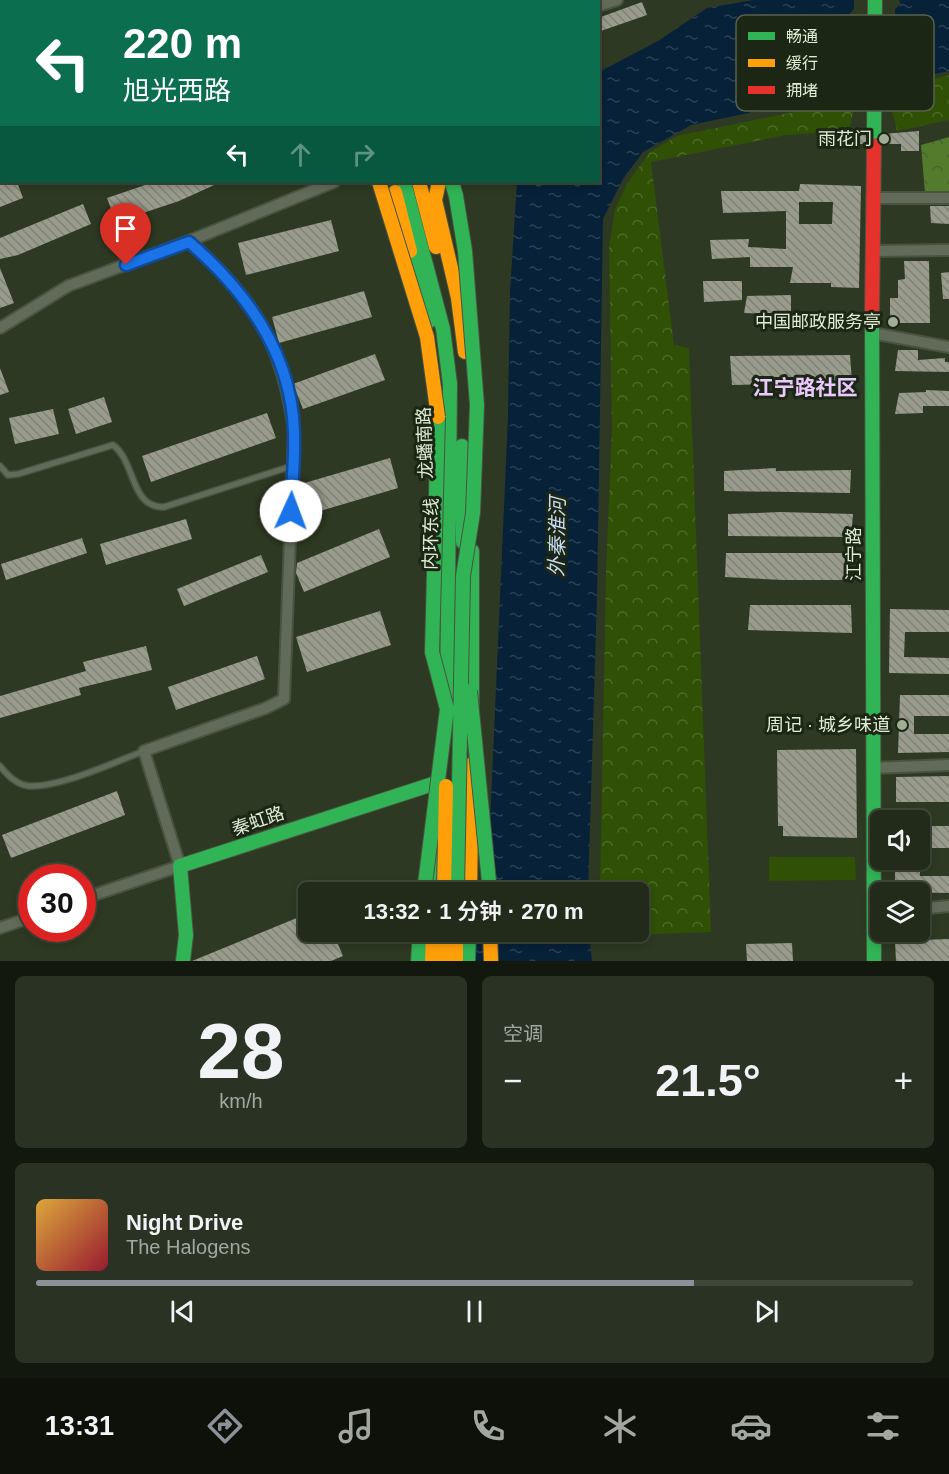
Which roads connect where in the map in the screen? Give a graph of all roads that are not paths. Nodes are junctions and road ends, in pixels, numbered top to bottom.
1 (617, 0) edge
2 (875, 0) edge
3 (600, 5) edge
4 (875, 15) edge
5 (874, 111) edge
6 (332, 183) edge
7 (379, 183) edge
8 (384, 183) edge
9 (392, 183) edge
10 (404, 183) edge
11 (419, 183) edge
12 (429, 183) edge
13 (439, 183) edge
14 (455, 186) edge
15 (872, 198) junction
16 (949, 198) edge
17 (435, 200) junction
18 (189, 242) junction
19 (949, 250) edge
20 (410, 251) junction
21 (872, 251) junction
22 (0, 328) edge
23 (872, 333) junction
24 (949, 347) edge
25 (293, 465) junction
26 (0, 466) edge
27 (464, 576) junction
28 (463, 652) junction
29 (447, 709) junction
30 (144, 751) junction
31 (949, 765) edge
32 (0, 766) edge
33 (873, 768) junction
34 (438, 782) junction
35 (472, 782) junction
36 (180, 866) junction
37 (425, 882) edge
38 (434, 882) edge
39 (444, 882) edge
40 (457, 882) edge
41 (470, 882) edge
42 (489, 882) edge
43 (876, 882) edge
44 (96, 894) edge
45 (949, 906) edge
46 (930, 908) edge
47 (18, 922) edge
48 (0, 928) edge
49 (419, 942) edge
50 (433, 942) edge
51 (443, 942) edge
52 (456, 942) edge
53 (469, 942) edge
54 (490, 942) edge
55 (875, 942) edge
56 (183, 961) edge
57 (418, 961) edge
58 (432, 961) edge
59 (442, 961) edge
60 (456, 961) edge
61 (468, 961) edge
62 (490, 961) edge
63 (874, 961) edge

1 - 3 street
2 - 4 main road, 江宁路
5 - 15 main road, 江宁路
6 - 18 street
7 - 29 main road, bridge
8 - 20 main road, 龙蟠南路
9 - 20 main road
10 - 29 main road, 内环东线, bridge
11 - 27 main road, 内环东线, bridge
12 - 17 main road
13 - 17 main road
14 - 27 main road, bridge
15 - 16 street
15 - 21 main road, 江宁路
17 - 35 main road
18 - 22 street
18 - 25 street
19 - 21 street
20 - 34 main road, 龙蟠南路
21 - 23 main road, 江宁路
23 - 24 street
23 - 33 main road, 江宁路
25 - 26 lane
25 - 30 street
27 - 28 main road, 内环东线, bridge
28 - 40 main road, 内环东线, bridge
28 - 42 main road, bridge
29 - 37 main road, bridge
29 - 39 main road, 内环东线, bridge
30 - 32 lane
30 - 36 street
31 - 33 street
33 - 43 main road, 江宁路
34 - 35 main road, 秦虹路
34 - 36 main road, 秦虹路
34 - 38 main road, 龙蟠南路
35 - 41 main road
36 - 44 street
36 - 56 main road
45 - 46 street
47 - 48 street
49 - 57 main road
50 - 58 main road
51 - 59 main road
52 - 60 main road
53 - 61 main road
54 - 62 main road
55 - 63 main road, 江宁路

